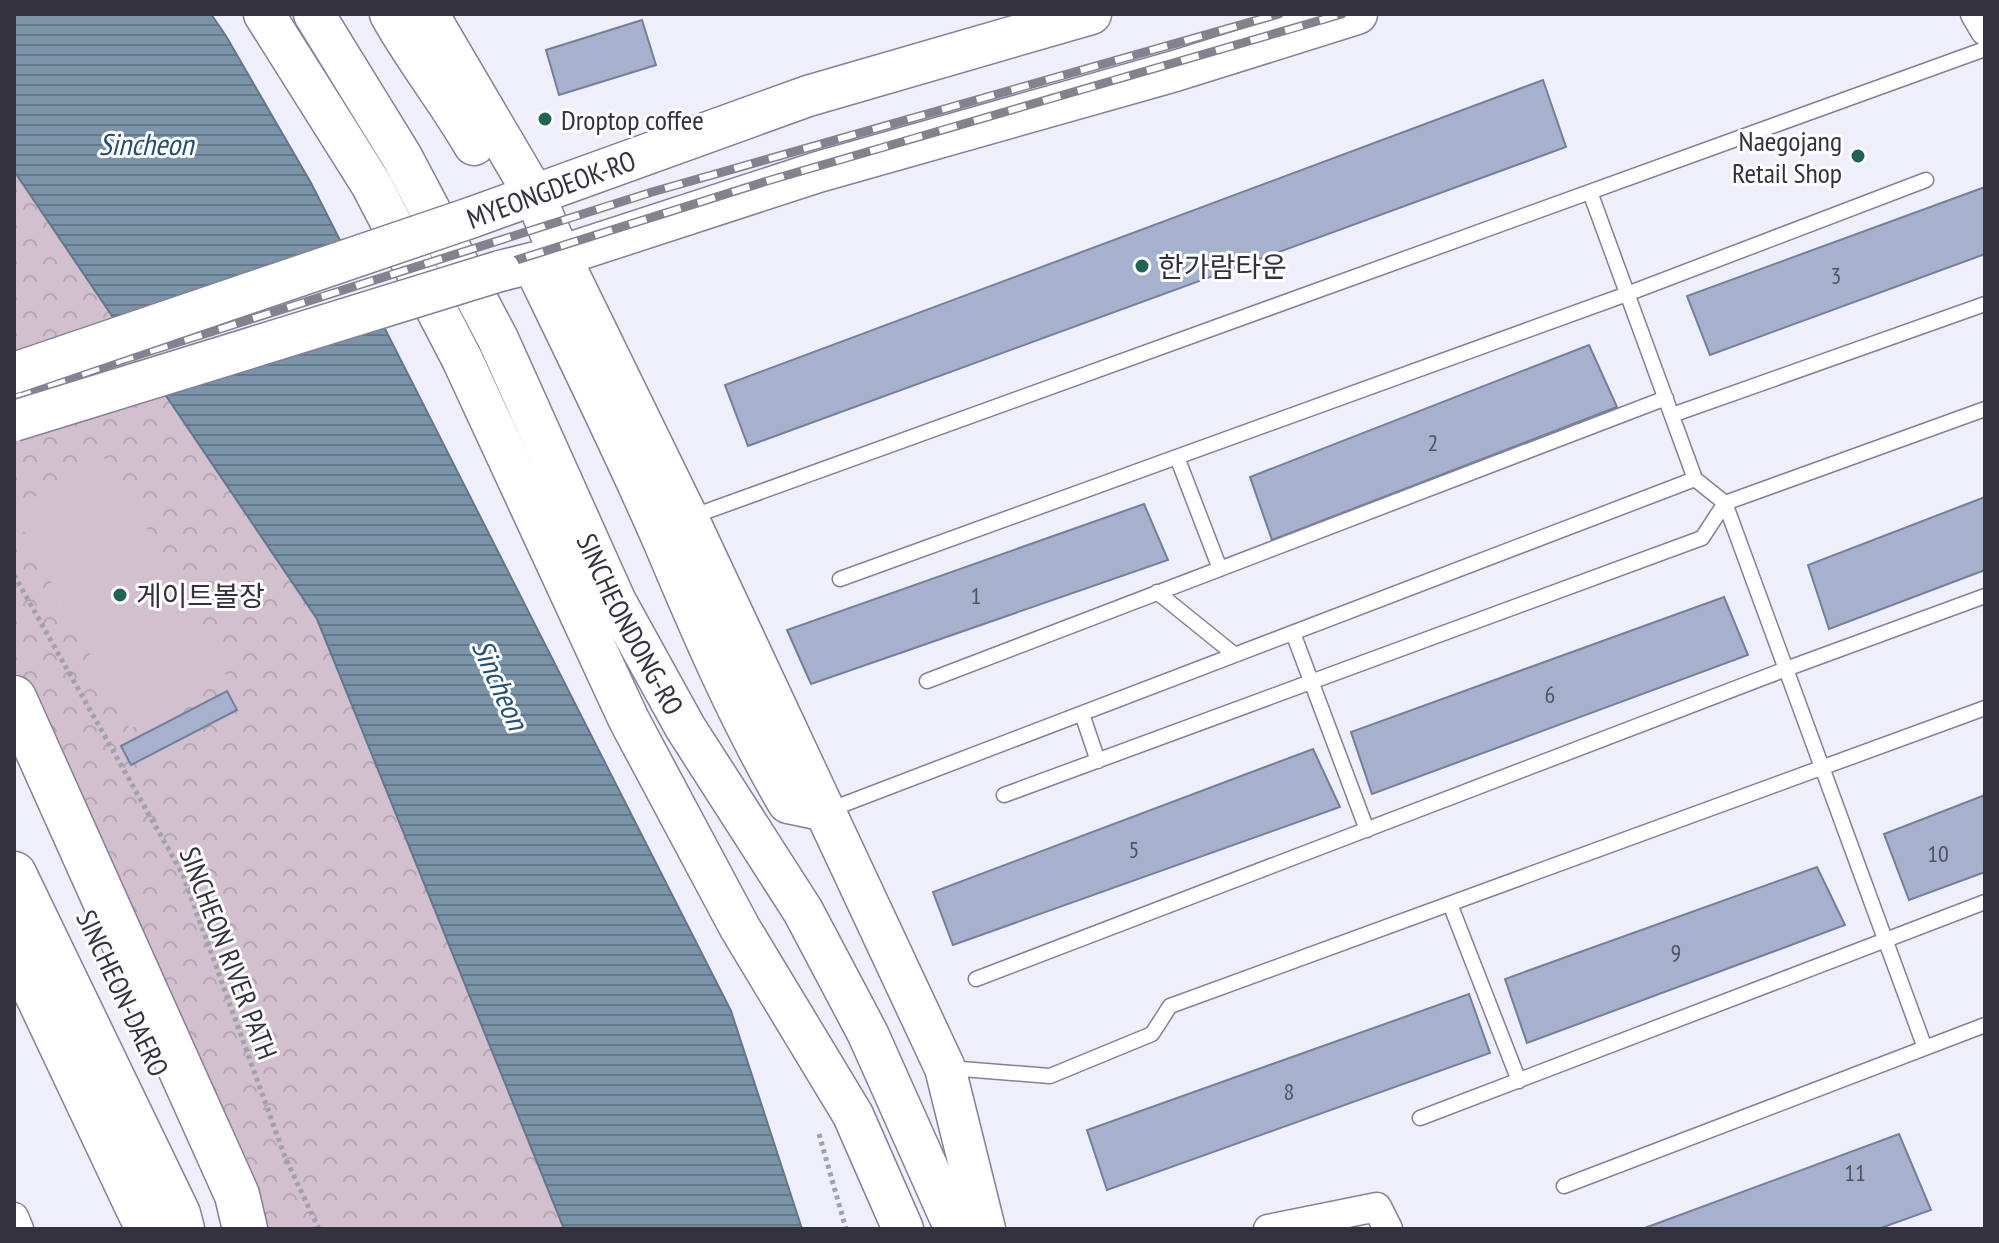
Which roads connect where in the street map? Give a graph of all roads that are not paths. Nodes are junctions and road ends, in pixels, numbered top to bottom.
1 (264, 14) edge
2 (314, 14) edge
3 (390, 14) edge
4 (428, 14) edge
5 (1091, 14) edge
6 (1357, 14) edge
7 (1975, 14) edge
8 (1985, 31) edge
9 (1985, 49) edge
10 (1926, 180) dead end
11 (1590, 192) junction
12 (521, 201) junction
13 (531, 264) junction
14 (1627, 294) junction
15 (1985, 304) edge
16 (14, 373) edge
17 (1666, 398) junction
18 (1985, 409) edge
19 (1672, 415) junction
20 (14, 421) edge
21 (1177, 457) junction
22 (1695, 479) junction
23 (1725, 503) junction
24 (688, 518) junction
25 (1220, 569) junction
26 (840, 579) dead end
27 (1157, 592) junction
28 (1985, 596) edge
29 (616, 602) junction
30 (689, 606) junction
31 (1293, 633) junction
32 (1235, 655) junction
33 (1786, 669) junction
34 (927, 681) dead end
35 (1312, 681) junction
36 (14, 698) edge
37 (1985, 708) edge
38 (1082, 714) junction
39 (14, 758) edge
40 (1098, 761) junction
41 (1822, 768) junction
42 (1004, 795) dead end
43 (826, 811) junction
44 (1367, 830) junction
45 (14, 874) edge
46 (1985, 902) edge
47 (1450, 904) junction
48 (1885, 940) junction
49 (14, 951) edge
50 (976, 979) dead end
51 (1985, 1025) edge
52 (1925, 1048) junction
53 (945, 1068) junction
54 (1519, 1081) junction
55 (1420, 1118) dead end
56 (1564, 1186) dead end
57 (14, 1217) edge
58 (19, 1229) edge
59 (148, 1229) edge
60 (182, 1229) edge
61 (226, 1229) edge
62 (245, 1229) edge
63 (903, 1229) edge
64 (955, 1229) edge
65 (985, 1229) edge
66 (1268, 1229) edge
67 (1388, 1229) edge

1 - 63 main road, SINCHEONDONG-RO
2 - 29 main road, SINCHEONDONG-RO
3 - 12 main road
4 - 12 main road
5 - 12 main road, MYEONGDEOK-RO
6 - 13 main road
7 - 8 street
9 - 11 lane
10 - 14 lane
11 - 14 lane
11 - 24 lane
12 - 13 main road
12 - 16 main road, MYEONGDEOK-RO, bridge
13 - 20 main road, bridge
13 - 24 main road
13 - 30 main road
14 - 17 lane
14 - 21 lane
15 - 19 lane
17 - 19 lane
17 - 25 lane
18 - 23 lane
19 - 22 lane
21 - 25 lane
21 - 26 lane
22 - 23 lane
22 - 31 lane
23 - 33 lane
23 - 35 lane
24 - 43 main road
25 - 27 lane
27 - 32 lane
27 - 34 lane
28 - 33 lane
29 - 30 main road
29 - 64 main road, SINCHEONDONG-RO
30 - 43 main road
31 - 32 lane
31 - 35 lane
32 - 38 lane
33 - 41 lane
33 - 44 lane
35 - 40 lane
35 - 44 lane
36 - 62 highway
37 - 41 lane
38 - 40 lane
38 - 43 lane
39 - 61 highway, SINCHEON-DAERO
40 - 42 lane
41 - 47 lane
41 - 48 lane
43 - 53 main road
44 - 50 lane
45 - 60 highway, SINCHEON-DAERO
46 - 48 lane
47 - 53 lane
47 - 54 lane
48 - 52 lane
48 - 54 lane
49 - 59 highway
51 - 52 lane
52 - 56 lane
53 - 65 main road
54 - 55 lane
57 - 58 street
66 - 67 street

